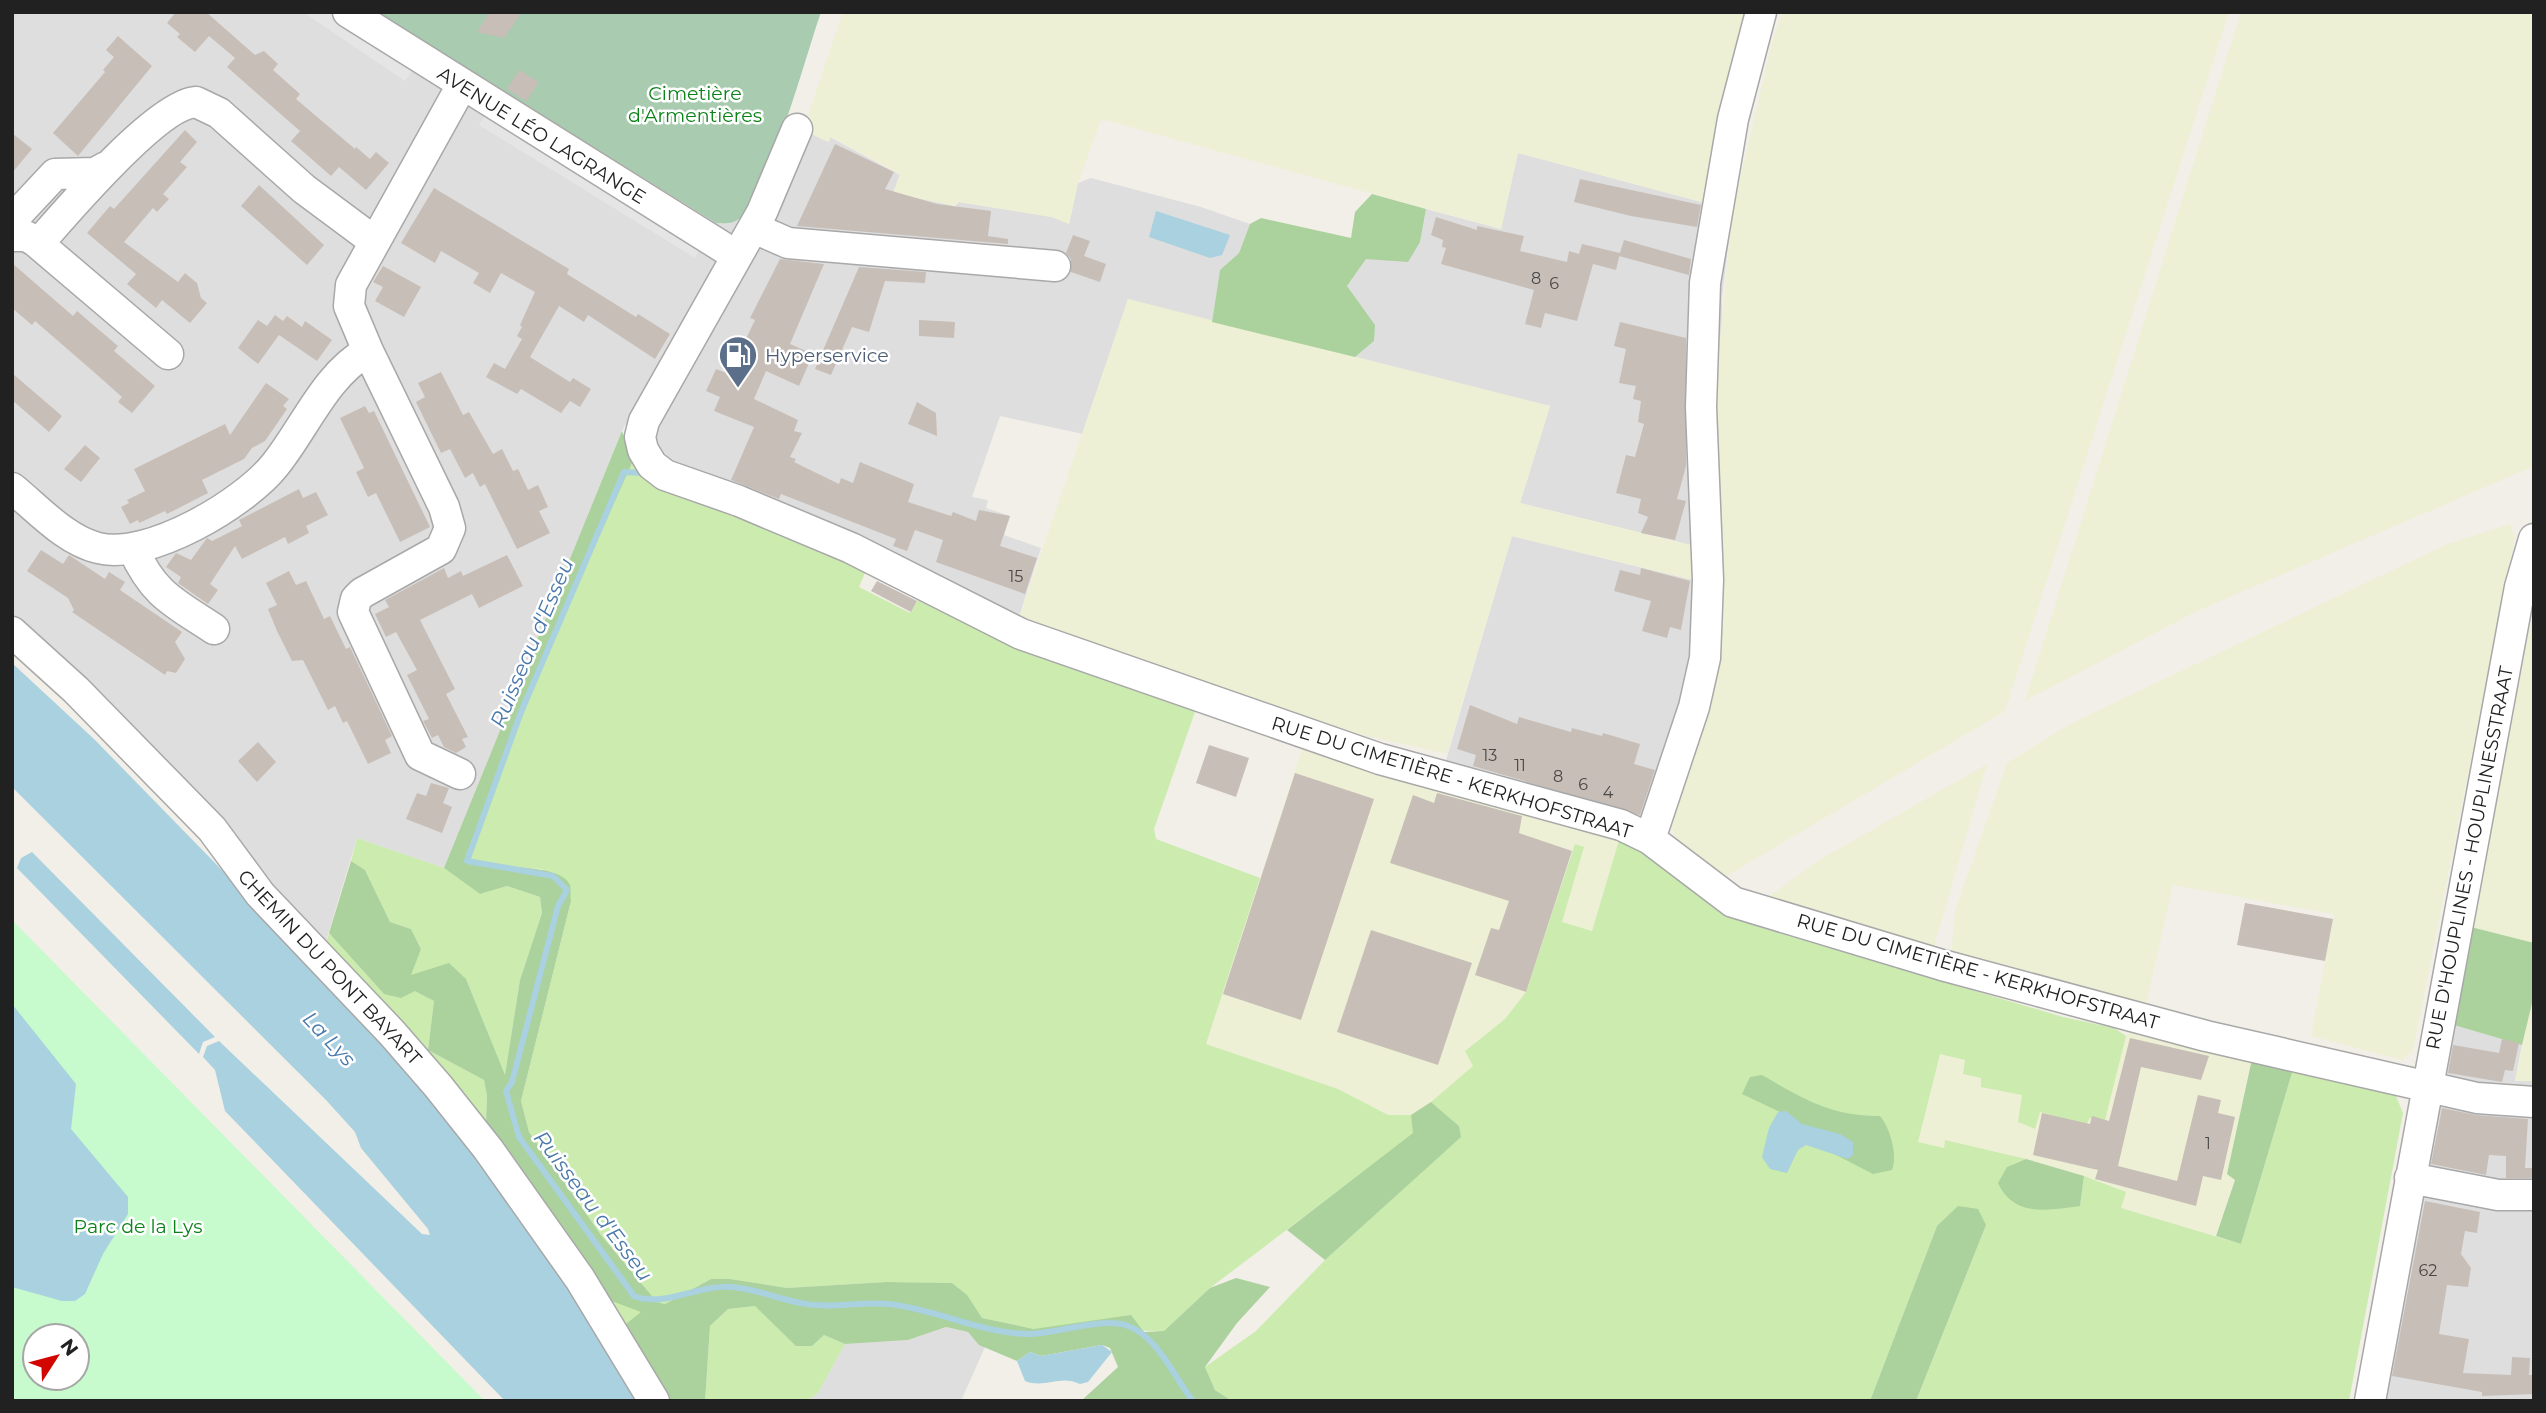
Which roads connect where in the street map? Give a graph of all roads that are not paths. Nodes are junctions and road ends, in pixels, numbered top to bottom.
1 (348, 12) edge
2 (1761, 12) edge
3 (462, 85) junction
4 (797, 129) dead end
5 (106, 167) junction
6 (12, 220) edge
7 (754, 228) junction
8 (26, 239) edge
9 (374, 241) junction
10 (737, 256) junction
11 (1055, 266) dead end
12 (368, 351) junction
13 (168, 354) dead end
14 (12, 488) edge
15 (2534, 539) edge
16 (133, 549) junction
17 (214, 629) dead end
18 (12, 632) edge
19 (460, 774) dead end
20 (1650, 839) junction
21 (2427, 1086) junction
22 (2534, 1102) edge
23 (2410, 1178) junction
24 (2534, 1195) edge
25 (654, 1401) edge
26 (2370, 1401) edge

1 - 3 street, AVENUE LÉO LAGRANGE
2 - 20 street
3 - 9 street
3 - 10 street, AVENUE LÉO LAGRANGE
4 - 7 street
5 - 6 street
5 - 8 street
5 - 9 street
7 - 10 street
7 - 11 street
8 - 13 street
9 - 12 street
10 - 20 street, RUE DU CIMETIÈRE - KERKHOFSTRAAT
12 - 16 street
12 - 19 street
14 - 16 street
15 - 21 street, RUE D'HOUPLINES - HOUPLINESSTRAAT
16 - 17 street
18 - 25 street, CHEMIN DU PONT BAYART
20 - 21 street, RUE DU CIMETIÈRE - KERKHOFSTRAAT
21 - 22 street, RUE DU CIMETIÈRE - KERKHOFSTRAAT
21 - 23 street, RUE D'HOUPLINES - HOUPLINESSTRAAT
23 - 24 street
23 - 26 street, RUE D'HOUPLINES - HOUPLINESSTRAAT

